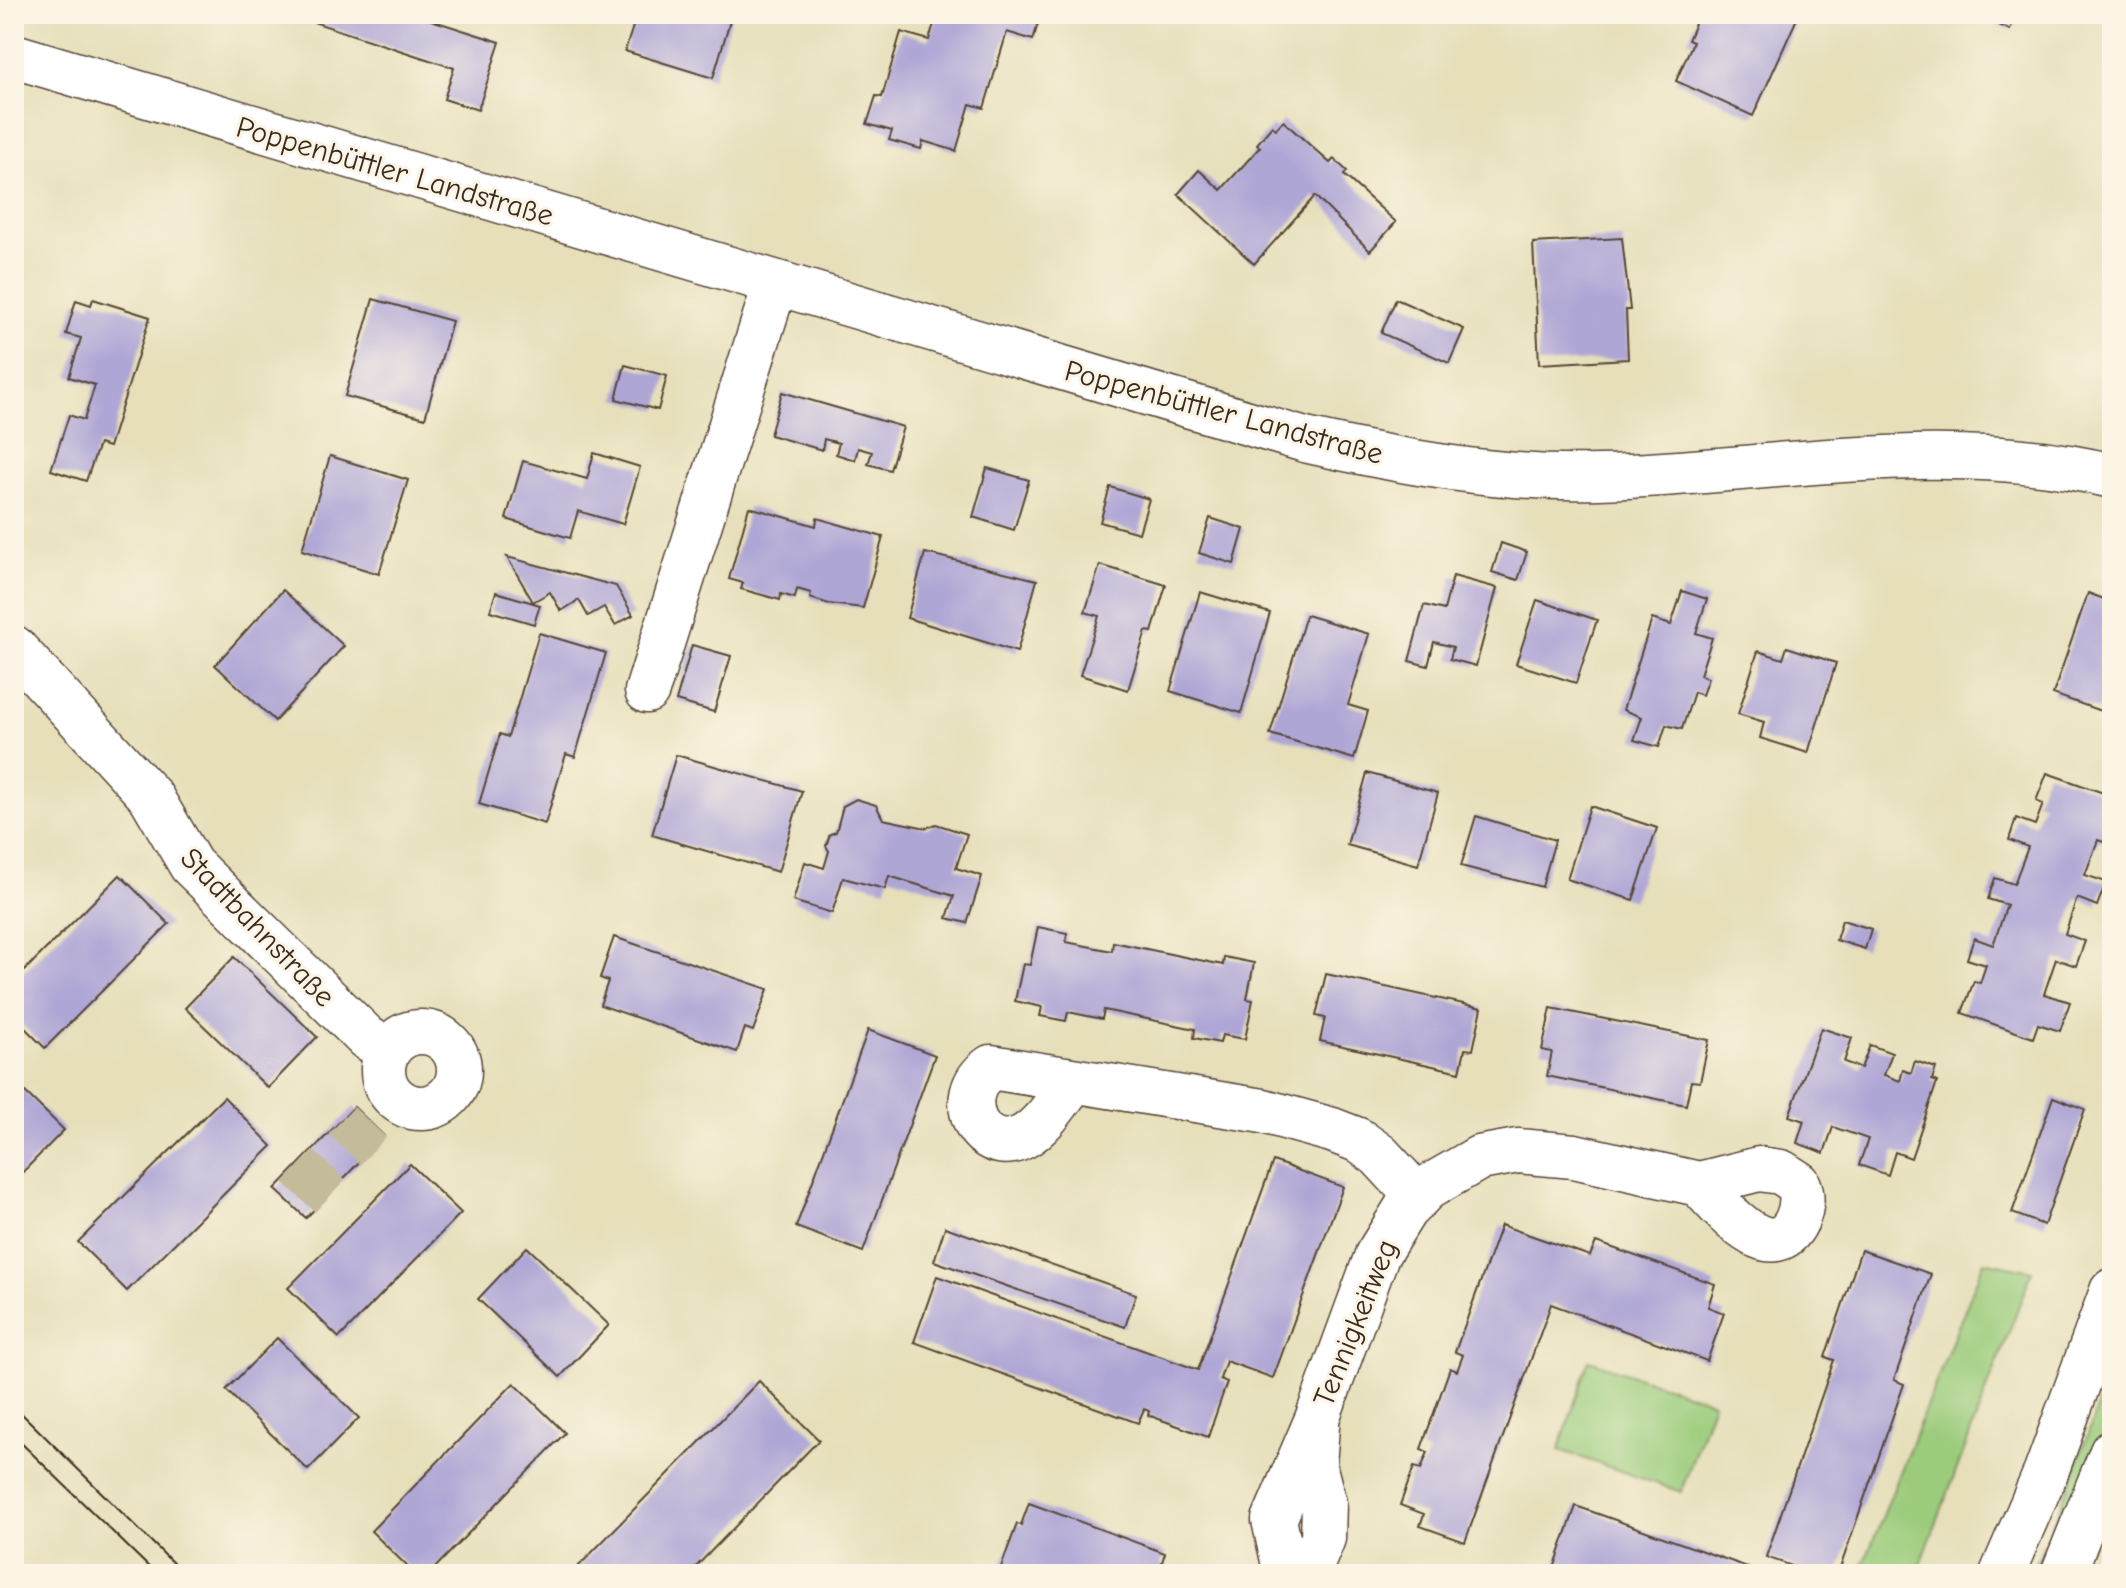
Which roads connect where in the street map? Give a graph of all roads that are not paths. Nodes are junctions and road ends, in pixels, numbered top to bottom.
1 (14, 56) edge
2 (775, 285) junction
3 (2112, 476) edge
4 (14, 648) edge
5 (647, 691) dead end
6 (388, 1050) junction
7 (1074, 1081) dead end
8 (1699, 1184) dead end
9 (1418, 1197) junction
10 (2112, 1291) edge
11 (1317, 1419) junction
12 (2112, 1452) edge
13 (1286, 1574) edge
14 (1308, 1574) edge
15 (2002, 1574) edge
16 (2063, 1574) edge

1 - 2 street, Poppenbüttler Landstraße
2 - 3 street, Poppenbüttler Landstraße
2 - 5 street
4 - 6 street, Stadtbahnstraße
6 - 6 street
7 - 9 street
8 - 9 street, Tennigkeitweg
9 - 11 street, Tennigkeitweg
10 - 15 street
11 - 13 street, Tennigkeitweg
11 - 14 street, Tennigkeitweg
12 - 16 street

